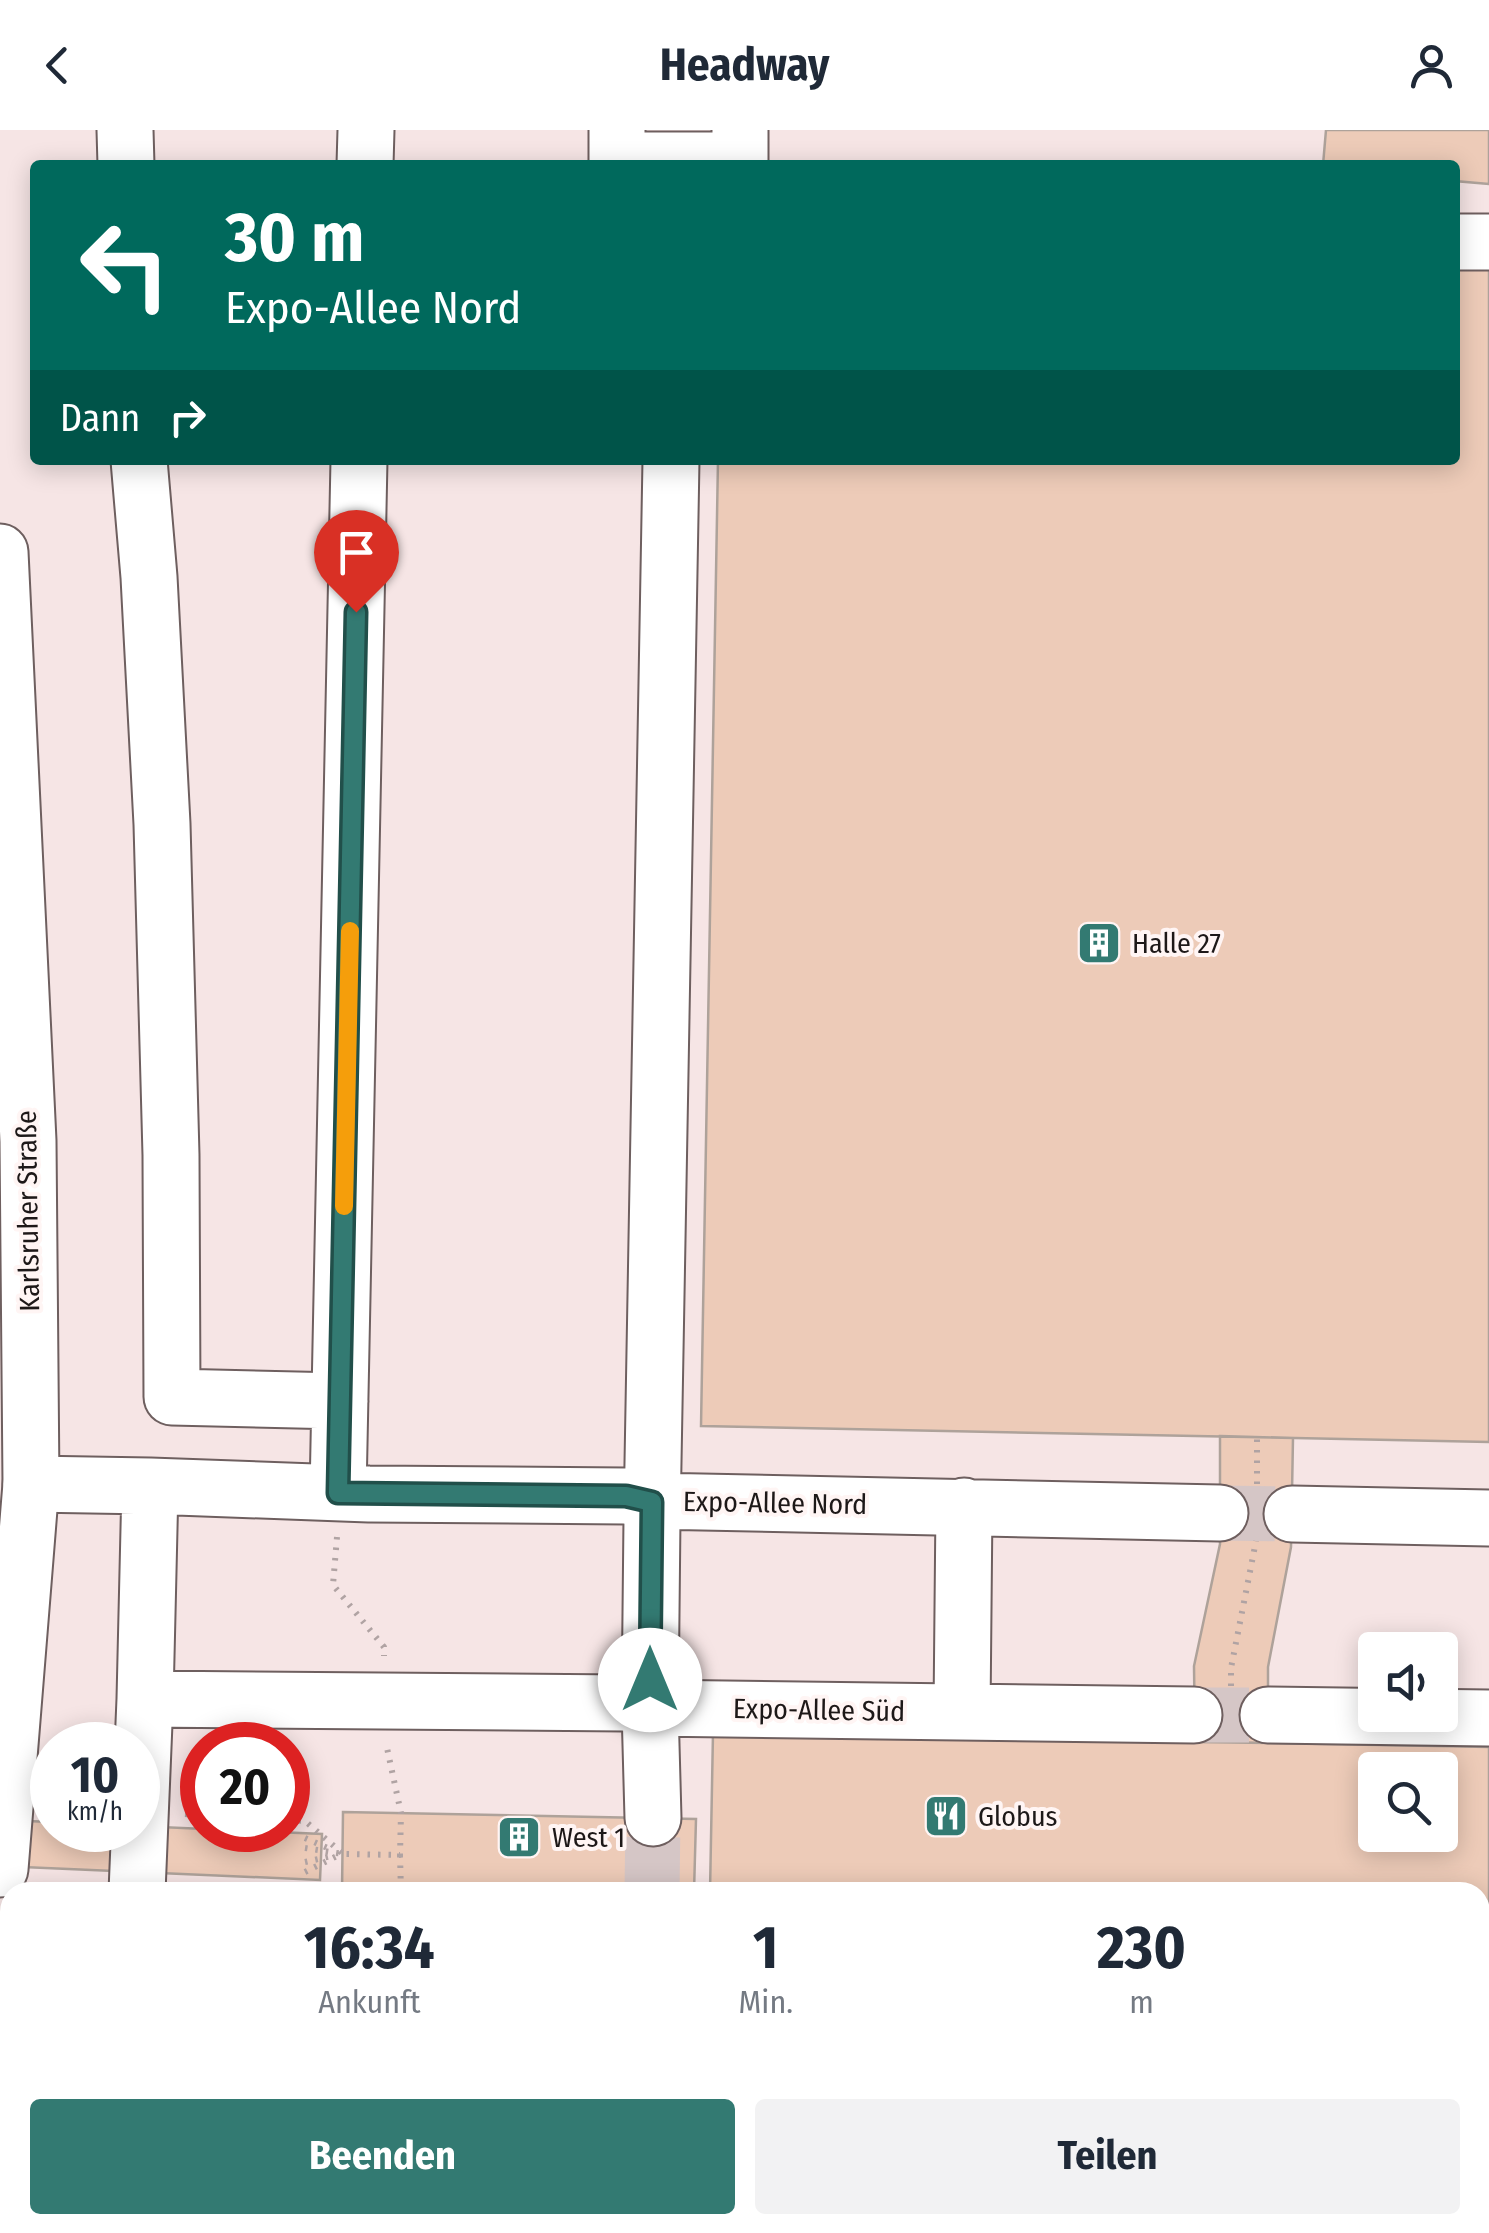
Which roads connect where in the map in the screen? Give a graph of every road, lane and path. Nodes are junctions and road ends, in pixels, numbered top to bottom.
1 (125, 130) edge
2 (366, 130) edge
3 (616, 130) edge
4 (740, 130) edge
5 (126, 160) edge
6 (365, 160) edge
7 (1460, 242) edge
8 (1489, 242) edge
9 (140, 465) edge
10 (359, 465) edge
11 (670, 465) edge
12 (0, 552) edge
13 (14, 1142) edge
14 (340, 1401) junction
15 (1258, 1437) dead end
16 (31, 1484) junction
17 (150, 1486) junction
18 (338, 1493) junction
19 (652, 1502) junction
20 (964, 1506) junction
21 (1256, 1513) junction
22 (1489, 1518) edge
23 (145, 1699) junction
24 (383, 1701) junction
25 (650, 1708) junction
26 (1231, 1710) junction
27 (962, 1712) junction
28 (1489, 1718) edge
29 (3, 1808) edge
30 (652, 1818) tunnel mouth
31 (310, 1826) edge
32 (310, 1841) edge
33 (310, 1849) edge
34 (342, 1854) junction
35 (400, 1855) junction
36 (305, 1862) dead end
37 (0, 1869) edge
38 (305, 1872) dead end
39 (136, 1882) edge
40 (400, 1882) edge

1 - 5 main road
2 - 6 main road
3 - 4 main road
7 - 8 main road
9 - 14 main road
10 - 14 main road
11 - 19 main road
12 - 13 main road, Karlsruher Straße
13 - 16 main road, Karlsruher Straße
14 - 18 main road
15 - 21 path
16 - 17 main road, Expo-Allee Nord
16 - 29 main road, Karlsruher Straße
17 - 18 main road, Expo-Allee Nord
17 - 23 main road
18 - 19 main road, Expo-Allee Nord
18 - 24 path
19 - 20 main road, Expo-Allee Nord
19 - 25 main road
20 - 21 main road, Expo-Allee Nord
20 - 27 main road
21 - 22 main road, Expo-Allee Nord
21 - 26 path
23 - 24 main road, Expo-Allee Süd
23 - 39 main road
24 - 25 main road, Expo-Allee Süd
24 - 35 path
25 - 27 main road, Expo-Allee Süd
25 - 30 main road
26 - 27 main road, Expo-Allee Süd
26 - 28 main road, Expo-Allee Süd
29 - 37 main road, Karlsruher Straße
31 - 34 path
32 - 34 path
33 - 34 path
34 - 35 path
34 - 36 path
34 - 38 path
35 - 40 path

